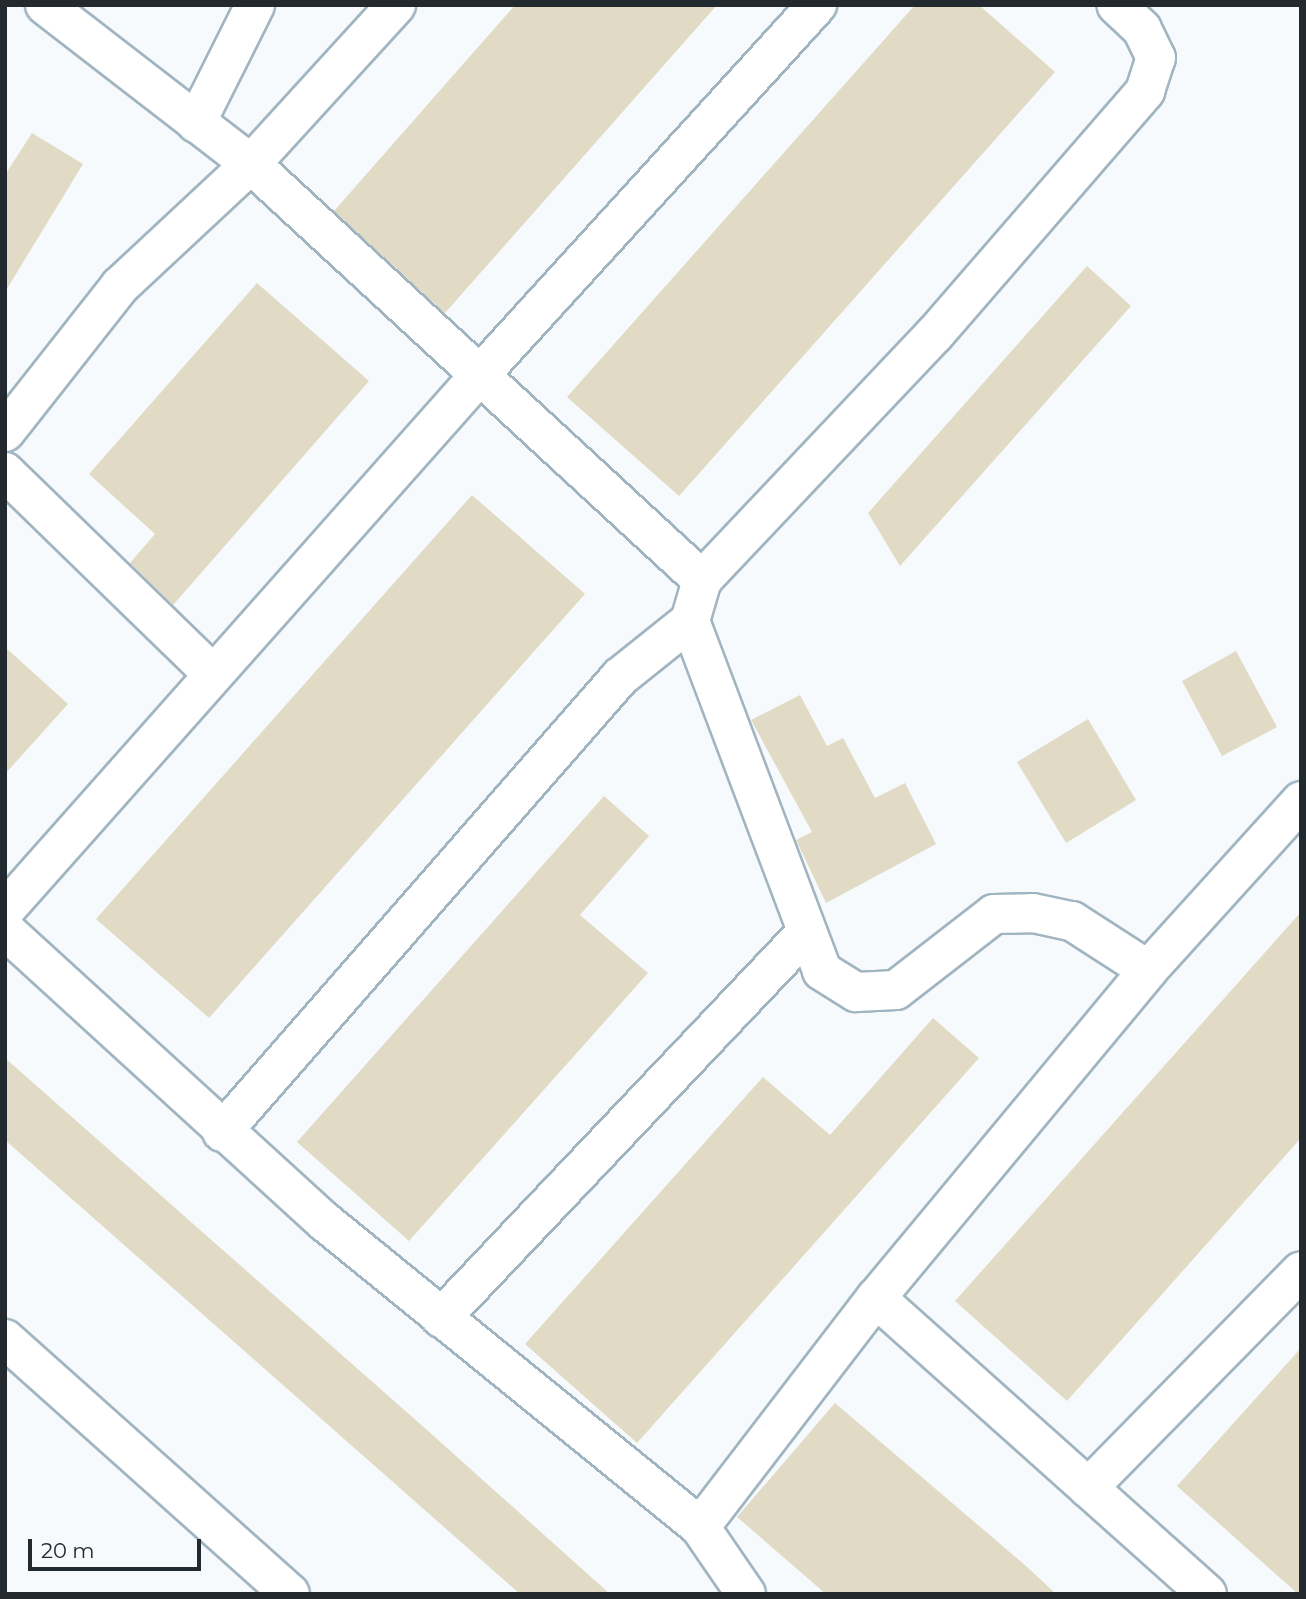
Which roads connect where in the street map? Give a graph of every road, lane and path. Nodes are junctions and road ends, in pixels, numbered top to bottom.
1 (45, 5) edge
2 (255, 5) edge
3 (396, 5) edge
4 (817, 5) edge
5 (1116, 5) edge
6 (196, 123) junction
7 (251, 164) junction
8 (477, 378) junction
9 (5, 432) edge
10 (5, 472) edge
11 (702, 580) junction
12 (690, 621) junction
13 (213, 674) junction
14 (1301, 801) edge
15 (5, 910) edge
16 (5, 930) edge
17 (804, 935) junction
18 (1148, 970) junction
19 (222, 1132) junction
20 (1301, 1272) edge
21 (876, 1298) junction
22 (441, 1318) junction
23 (5, 1339) edge
24 (1088, 1488) junction
25 (700, 1527) junction
26 (290, 1594) edge
27 (746, 1594) edge
28 (1206, 1594) edge

1 - 6 street
2 - 6 street
3 - 7 street
4 - 8 street
5 - 11 street
6 - 7 street
7 - 8 street
7 - 9 street
8 - 11 street
8 - 13 street
10 - 13 street
11 - 12 street
12 - 17 street
12 - 19 street
13 - 15 street
14 - 18 street
16 - 19 street
17 - 18 street
17 - 22 street
18 - 21 street
19 - 22 street
20 - 24 street
21 - 24 street
21 - 25 street
22 - 25 street
23 - 26 street
24 - 28 street
25 - 27 street

